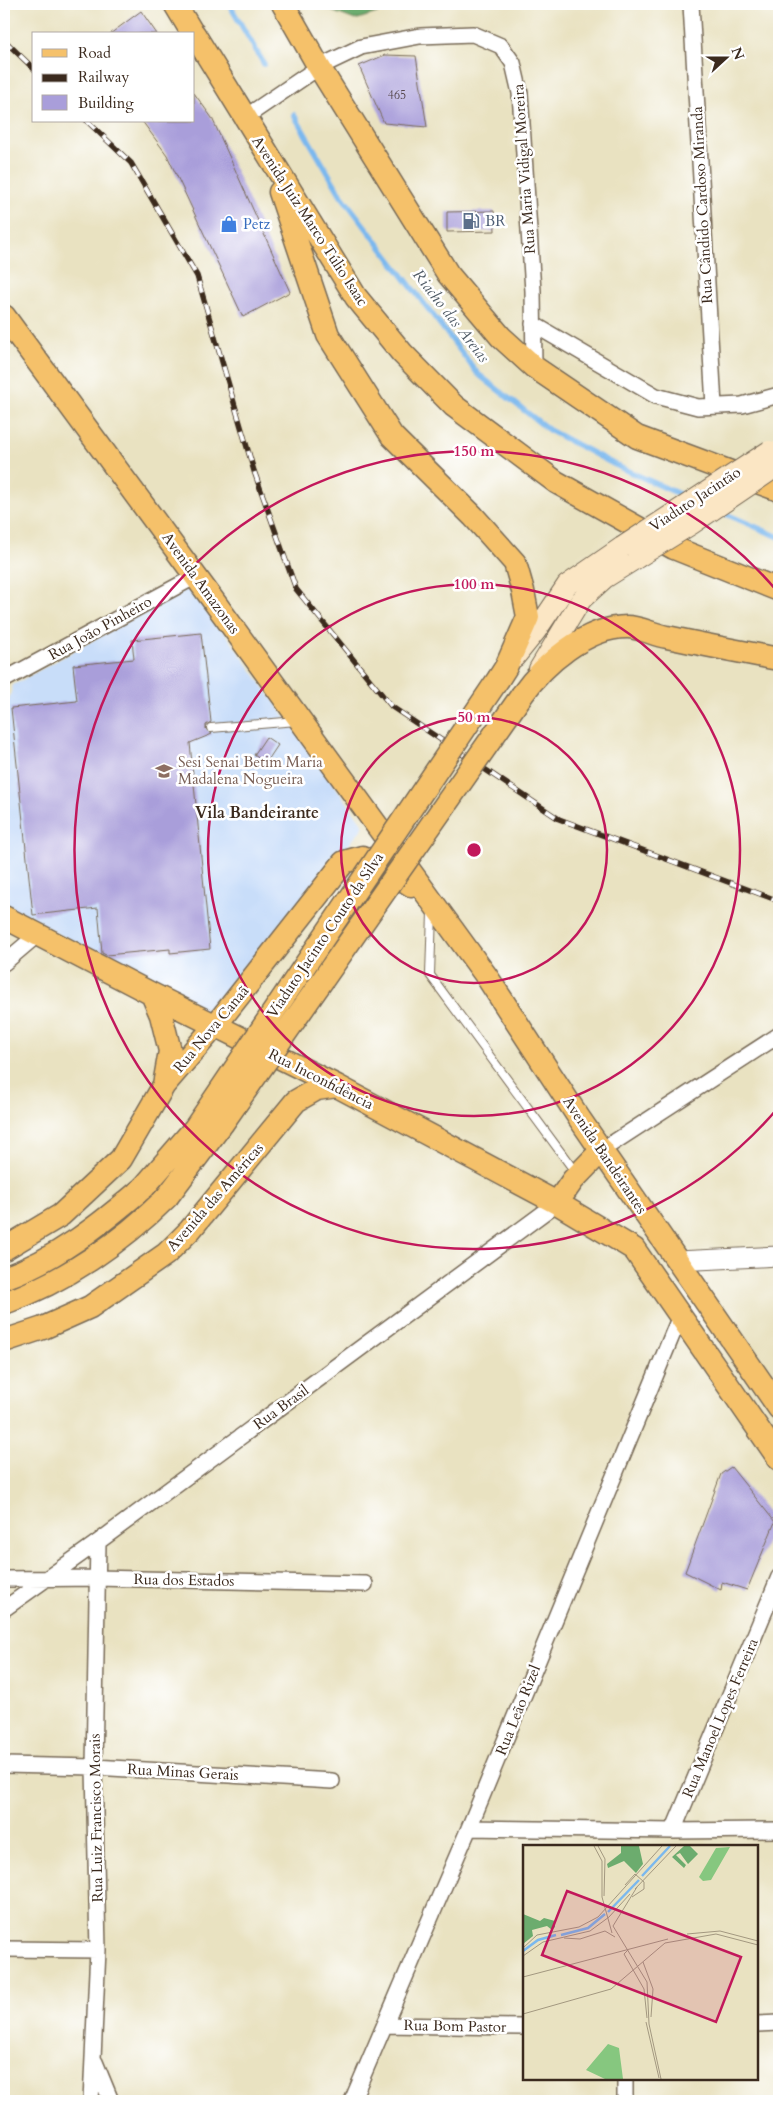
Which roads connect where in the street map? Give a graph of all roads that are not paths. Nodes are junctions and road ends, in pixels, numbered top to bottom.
1 (175, 4) edge
2 (284, 4) edge
3 (691, 4) edge
4 (193, 32) edge
5 (195, 36) edge
6 (319, 67) junction
7 (244, 118) junction
8 (269, 158) junction
9 (4, 316) edge
10 (532, 324) junction
11 (534, 367) junction
12 (779, 395) edge
13 (714, 406) junction
14 (776, 453) edge
15 (779, 490) edge
16 (629, 553) junction
17 (196, 576) junction
18 (779, 590) edge
19 (779, 659) edge
20 (502, 673) junction
21 (4, 680) edge
22 (526, 689) junction
23 (301, 721) junction
24 (212, 728) dead end
25 (396, 852) joint
26 (430, 898) junction
27 (4, 917) edge
28 (37, 935) junction
29 (4, 964) edge
30 (152, 994) junction
31 (215, 1026) junction
32 (779, 1034) edge
33 (164, 1085) junction
34 (337, 1086) junction
35 (602, 1150) junction
36 (577, 1174) junction
37 (557, 1203) junction
38 (4, 1249) edge
39 (779, 1256) edge
40 (677, 1262) junction
41 (4, 1278) edge
42 (4, 1303) edge
43 (680, 1316) junction
44 (4, 1341) edge
45 (779, 1408) edge
46 (779, 1459) edge
47 (98, 1542) junction
48 (779, 1577) edge
49 (96, 1578) junction
50 (4, 1579) edge
51 (45, 1580) junction
52 (364, 1584) dead end
53 (4, 1609) edge
54 (4, 1765) edge
55 (94, 1767) junction
56 (332, 1781) dead end
57 (469, 1828) junction
58 (779, 1830) edge
59 (673, 1831) junction
60 (4, 1950) edge
61 (98, 1950) junction
62 (758, 2024) edge
63 (779, 2024) edge
64 (385, 2025) junction
65 (523, 2027) edge
66 (93, 2058) junction
67 (625, 2080) edge
68 (91, 2101) edge
69 (111, 2101) edge
70 (352, 2101) edge
71 (625, 2101) edge

1 - 4 main road, Avenida Juiz Marco Túlio Isaac
2 - 6 main road
3 - 13 street, Rua Cândido Cardoso Miranda
5 - 7 main road, Avenida Juiz Marco Túlio Isaac
6 - 7 street, Rua Maria Vidigal Moreira
6 - 10 street, Rua Maria Vidigal Moreira
6 - 11 main road
7 - 8 main road, Avenida Juiz Marco Túlio Isaac
8 - 18 main road, Avenida Juiz Marco Túlio Isaac
8 - 20 main road
9 - 17 main road, Avenida Amazonas
10 - 11 street, Rua Maria Vidigal Moreira
10 - 13 street
11 - 15 main road
12 - 13 street
14 - 16 main road, Viaduto Jacintão, bridge
16 - 20 main road, Viaduto Jacinto Couto da Silva
16 - 22 main road, Viaduto Jacinto Couto da Silva
17 - 21 street, Rua João Pinheiro
17 - 23 main road, Avenida Amazonas
19 - 22 main road
20 - 41 main road, Viaduto Jacinto Couto da Silva, bridge
22 - 42 main road, Viaduto Jacinto Couto da Silva, bridge
23 - 24 lane
23 - 25 main road, Avenida Amazonas
25 - 26 main road, Avenida Bandeirantes
26 - 31 main road, Rua Nova Canaã
26 - 35 main road, Avenida Bandeirantes
26 - 36 lane
27 - 28 main road, Rua Inconfidência
28 - 29 street
28 - 30 main road, Rua Inconfidência
30 - 31 main road, Rua Inconfidência
30 - 33 main road
31 - 33 main road, Rua Nova Canaã
31 - 34 main road, Rua Inconfidência
32 - 35 street
33 - 38 main road, Rua Nova Canaã
34 - 37 main road, Rua Inconfidência
34 - 44 main road, Avenida das Américas
35 - 36 main road
35 - 40 main road, Avenida Bandeirantes
36 - 37 main road
37 - 43 main road, Rua Inconfidência
37 - 47 street, Rua Brasil
39 - 40 street
40 - 45 main road, Avenida Bandeirantes
43 - 46 main road
43 - 57 street, Rua Leão Rizel
47 - 49 street, Rua Luiz Francisco Morais
47 - 51 street, Rua Brasil
48 - 59 street, Rua Manoel Lopes Ferreira
49 - 51 street, Rua dos Estados
49 - 52 street, Rua dos Estados
49 - 55 street, Rua Luiz Francisco Morais
50 - 51 street, Rua dos Estados
51 - 53 street, Rua Brasil
54 - 55 street, Rua Minas Gerais
55 - 56 street, Rua Minas Gerais
55 - 61 street, Rua Luiz Francisco Morais
57 - 59 street
57 - 64 street, Rua Leão Rizel
58 - 59 street
60 - 61 street
61 - 66 street, Rua Luiz Francisco Morais
62 - 63 street
64 - 65 street, Rua Bom Pastor
64 - 70 street, Rua Leão Rizel
66 - 68 street, Rua Luiz Francisco Morais
66 - 69 street
67 - 71 street

